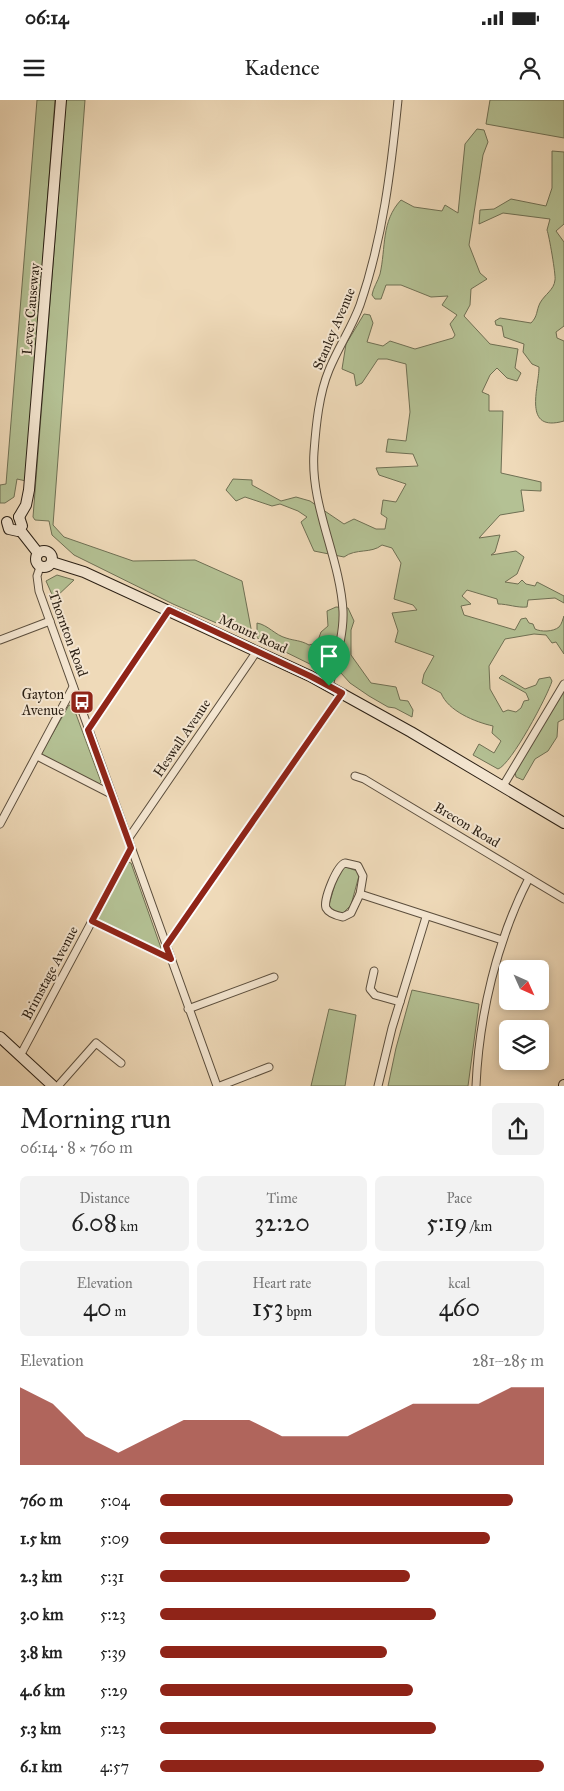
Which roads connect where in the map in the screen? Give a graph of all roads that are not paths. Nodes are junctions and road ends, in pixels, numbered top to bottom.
1 (61, 100) edge
2 (398, 100) edge
3 (19, 517) junction
4 (4, 521) edge
5 (20, 530) junction
6 (38, 553) junction
7 (52, 562) junction
8 (40, 566) junction
9 (169, 610) junction
10 (50, 621) junction
11 (0, 640) edge
12 (257, 651) junction
13 (564, 684) edge
14 (329, 686) junction
15 (73, 687) junction
16 (342, 693) junction
17 (88, 730) junction
18 (36, 756) junction
19 (355, 776) dead end
20 (503, 786) junction
21 (111, 794) junction
22 (564, 823) edge
23 (0, 824) edge
24 (128, 839) junction
25 (131, 848) junction
26 (529, 878) junction
27 (360, 894) junction
28 (564, 899) edge
29 (426, 917) junction
30 (92, 921) junction
31 (502, 940) junction
32 (166, 946) junction
33 (171, 959) junction
34 (374, 971) dead end
35 (274, 977) dead end
36 (400, 1002) junction
37 (188, 1009) junction
38 (0, 1037) edge
39 (20, 1056) junction
40 (121, 1063) dead end
41 (269, 1067) dead end
42 (53, 1086) edge
43 (58, 1086) edge
44 (218, 1086) edge
45 (378, 1086) edge
46 (476, 1086) edge

1 - 3 main road, Lever Causeway
2 - 14 street, Stanley Avenue
3 - 4 main road
3 - 5 main road
4 - 5 main road
5 - 6 main road
6 - 7 main road
6 - 8 main road
7 - 8 main road
7 - 9 main road, Mount Road
8 - 10 street, Thornton Road
9 - 12 main road, Mount Road
9 - 17 street
10 - 11 street
10 - 15 street, Thornton Road
12 - 14 main road, Mount Road
12 - 24 street, Heswall Avenue
13 - 20 street
14 - 16 main road, Mount Road
15 - 17 street, Thornton Road
15 - 18 street
16 - 20 main road, Mount Road
16 - 32 street
17 - 21 street, Thornton Road
18 - 21 street
18 - 23 street
19 - 26 street, Brecon Road
20 - 22 main road, Mount Road
21 - 24 street, Thornton Road
24 - 25 street, Thornton Road
25 - 30 street, Brimstage Avenue
25 - 32 street, Thornton Road
26 - 28 street, Brecon Road
26 - 31 street
27 - 27 street
27 - 29 street
29 - 31 street
29 - 36 street
30 - 33 street
30 - 39 street, Brimstage Avenue
31 - 46 street
32 - 33 street, Thornton Road
33 - 37 street, Thornton Road
34 - 36 street
35 - 37 street
36 - 45 street
37 - 44 street, Thornton Road
38 - 39 main road
39 - 42 main road
40 - 43 street
41 - 44 street

